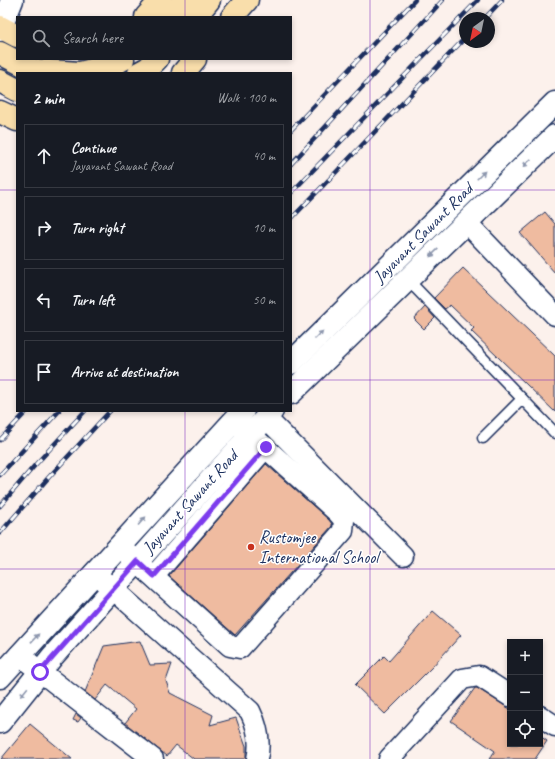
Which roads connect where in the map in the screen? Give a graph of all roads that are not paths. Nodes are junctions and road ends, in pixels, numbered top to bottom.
1 (12, 0) edge
2 (161, 0) edge
3 (185, 0) edge
4 (209, 0) edge
5 (247, 0) edge
6 (147, 16) edge
7 (171, 16) edge
8 (195, 16) edge
9 (233, 16) edge
10 (4, 30) edge
11 (0, 53) edge
12 (121, 60) edge
13 (156, 60) edge
14 (194, 60) edge
15 (64, 72) edge
16 (85, 72) edge
17 (141, 72) edge
18 (184, 72) edge
19 (0, 81) edge
20 (16, 89) edge
21 (555, 103) edge
22 (0, 112) edge
23 (16, 120) edge
24 (555, 136) edge
25 (466, 222) junction
26 (407, 279) junction
27 (555, 315) edge
28 (292, 362) edge
29 (292, 392) edge
30 (522, 399) junction
31 (269, 414) edge
32 (238, 415) edge
33 (555, 433) edge
34 (483, 438) dead end
35 (258, 440) junction
36 (119, 546) junction
37 (403, 556) dead end
38 (138, 561) junction
39 (94, 573) junction
40 (154, 576) junction
41 (113, 589) junction
42 (19, 655) junction
43 (40, 672) junction
44 (0, 677) edge
45 (507, 694) edge
46 (543, 718) edge
47 (0, 722) edge
48 (555, 726) edge
49 (153, 759) edge
50 (257, 759) edge
51 (390, 759) edge

1 - 10 street
2 - 6 main road
3 - 7 main road
4 - 8 main road
5 - 9 main road
11 - 15 main road
12 - 16 main road
13 - 17 main road
14 - 18 main road
19 - 20 main road
28 -> 21 street, Jayavant Sawant Road
22 - 23 main road
24 -> 25 street, Jayavant Sawant Road
25 -> 26 street, Jayavant Sawant Road
25 - 27 street
26 - 29 street, Jayavant Sawant Road
26 - 30 lane
30 - 33 lane
30 - 34 lane
31 - 35 street, Jayavant Sawant Road
31 - 37 street
32 - 35 street
36 -> 32 street, Jayavant Sawant Road
35 - 38 street, Jayavant Sawant Road
35 - 40 street
35 - 40 street
36 - 38 street
36 - 39 street, Jayavant Sawant Road
38 - 40 street
38 - 41 street, Jayavant Sawant Road
39 - 41 street
42 -> 39 street, Jayavant Sawant Road
41 - 43 street, Jayavant Sawant Road
41 - 50 street
42 - 43 street
42 - 44 street, Jayavant Sawant Road
43 -> 47 street, Jayavant Sawant Road
43 - 49 street
45 - 51 street
46 - 48 street

